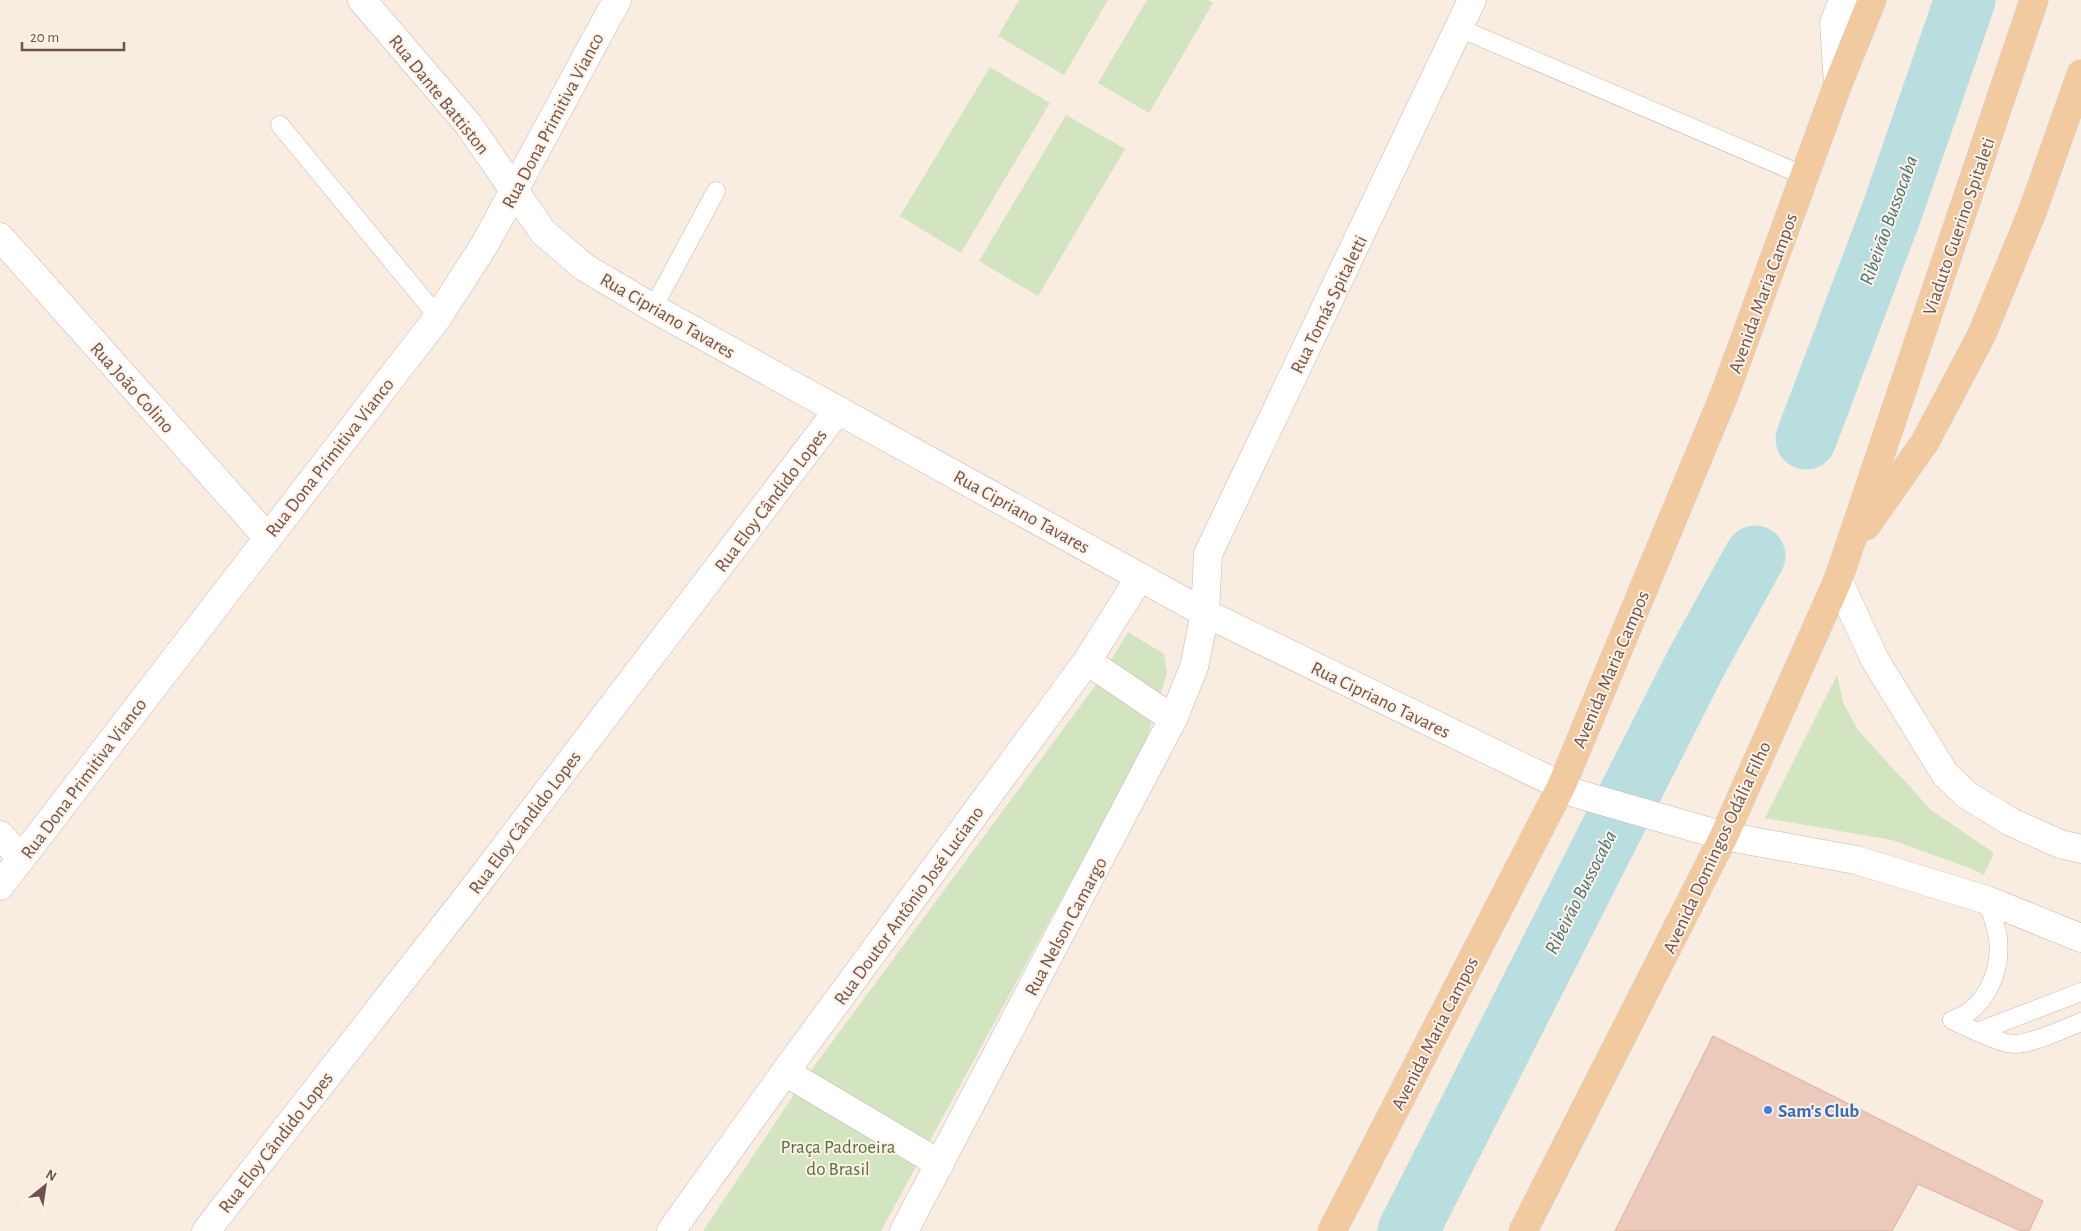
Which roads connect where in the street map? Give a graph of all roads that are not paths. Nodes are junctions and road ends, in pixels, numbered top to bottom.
1 (362, 0) edge
2 (617, 0) edge
3 (1472, 0) edge
4 (1843, 0) edge
5 (1872, 0) edge
6 (2034, 0) edge
7 (1459, 28) junction
8 (2081, 74) edge
9 (1838, 84) junction
10 (280, 125) dead end
11 (1805, 176) junction
12 (716, 191) dead end
13 (513, 192) junction
14 (0, 237) edge
15 (654, 308) junction
16 (438, 317) junction
17 (838, 410) junction
18 (1882, 451) joint
19 (267, 537) junction
20 (1848, 552) junction
21 (1140, 577) junction
22 (1838, 580) junction
23 (1205, 613) junction
24 (1087, 661) junction
25 (1173, 719) junction
26 (1569, 790) junction
27 (1713, 833) junction
28 (0, 835) edge
29 (2081, 849) edge
30 (21, 858) junction
31 (0, 886) edge
32 (1988, 900) junction
33 (2081, 938) edge
34 (2081, 992) edge
35 (2081, 1022) edge
36 (1977, 1032) junction
37 (785, 1072) junction
38 (940, 1164) junction
39 (206, 1231) edge
40 (672, 1231) edge
41 (904, 1231) edge
42 (1332, 1231) edge
43 (1523, 1231) edge

1 - 13 street, Rua Dante Battiston
2 - 13 street, Rua Dona Primitiva Vianco
3 - 7 street, Rua Tomás Spitaletti
4 - 9 street, Avenida Maria Campos
5 - 9 main road, Avenida Maria Campos
6 - 18 main road, Viaduto Guerino Spitaleti
7 - 11 lane
7 - 23 street, Rua Tomás Spitaletti
8 - 20 main road
9 - 11 main road, Avenida Maria Campos
10 - 16 lane
11 - 26 main road, Avenida Maria Campos
12 - 15 lane
13 - 15 street, Rua Cipriano Tavares
13 - 16 street, Rua Dona Primitiva Vianco
14 - 19 street, Rua João Colino
15 - 17 street, Rua Cipriano Tavares
16 - 19 street, Rua Dona Primitiva Vianco
17 - 21 street, Rua Cipriano Tavares
17 - 39 street, Rua Eloy Cândido Lopes
18 - 20 main road, Avenida Domingos Odália Filho
19 - 30 street, Rua Dona Primitiva Vianco
20 - 22 main road, Avenida Domingos Odália Filho
21 - 23 street, Rua Cipriano Tavares
21 - 24 street, Rua Doutor Antônio José Luciano
22 - 27 main road, Avenida Domingos Odália Filho
22 - 29 street
23 - 25 street, Rua Nelson Camargo
23 - 26 street, Rua Cipriano Tavares
24 - 25 street
24 - 37 street, Rua Doutor Antônio José Luciano
25 - 38 street, Rua Nelson Camargo
26 - 27 street, Rua Cipriano Tavares
26 - 42 main road, Avenida Maria Campos
27 - 32 street, Rua Cipriano Tavares
27 - 43 main road, Avenida Domingos Odália Filho
28 - 30 street
30 - 31 street, Rua Dona Primitiva Vianco
32 - 33 street, Rua Cipriano Tavares
32 - 36 lane
34 - 36 lane
35 - 36 lane
37 - 38 street
37 - 40 street, Rua Doutor Antônio José Luciano
38 - 41 street, Rua Nelson Camargo

